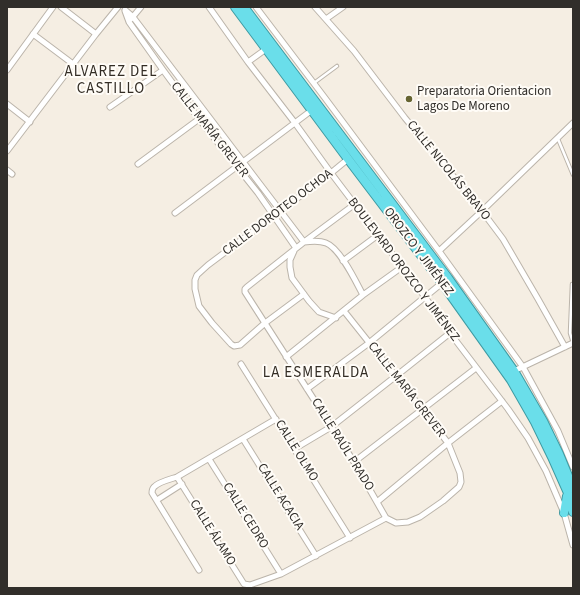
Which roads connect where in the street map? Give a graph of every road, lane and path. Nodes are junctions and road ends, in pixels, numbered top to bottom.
1 (53, 7) edge
2 (60, 7) edge
3 (118, 7) edge
4 (141, 7) edge
5 (209, 7) edge
6 (235, 7) edge
7 (244, 7) edge
8 (256, 7) edge
9 (315, 7) edge
10 (343, 7) edge
11 (124, 8) edge
12 (133, 17) junction
13 (326, 19) junction
14 (129, 22) junction
15 (33, 34) junction
16 (96, 34) junction
17 (266, 49) junction
18 (248, 62) junction
19 (73, 64) junction
20 (337, 66) dead end
21 (7, 70) edge
22 (163, 70) junction
23 (314, 83) junction
24 (7, 104) edge
25 (110, 108) dead end
26 (312, 110) junction
27 (199, 119) junction
28 (30, 122) junction
29 (295, 123) junction
30 (573, 123) edge
31 (558, 138) junction
32 (7, 151) edge
33 (348, 159) junction
34 (243, 162) junction
35 (138, 164) dead end
36 (238, 166) junction
37 (7, 170) edge
38 (331, 173) junction
39 (12, 174) dead end
40 (573, 175) edge
41 (355, 204) junction
42 (281, 211) junction
43 (482, 211) junction
44 (175, 212) dead end
45 (274, 216) junction
46 (378, 235) junction
47 (304, 242) junction
48 (296, 248) junction
49 (439, 251) junction
50 (343, 261) junction
51 (402, 267) junction
52 (442, 283) junction
53 (572, 284) edge
54 (304, 294) junction
55 (364, 295) junction
56 (425, 298) junction
57 (344, 311) junction
58 (336, 318) junction
59 (265, 323) junction
60 (450, 332) junction
61 (369, 343) junction
62 (573, 343) edge
63 (565, 347) junction
64 (286, 357) junction
65 (241, 364) dead end
66 (523, 367) junction
67 (476, 368) junction
68 (514, 371) junction
69 (396, 376) junction
70 (307, 390) junction
71 (502, 401) junction
72 (422, 409) junction
73 (276, 419) junction
74 (331, 427) junction
75 (243, 438) junction
76 (448, 443) junction
77 (294, 449) junction
78 (209, 459) junction
79 (354, 462) junction
80 (573, 467) edge
81 (177, 477) junction
82 (182, 484) junction
83 (570, 491) edge
84 (157, 500) junction
85 (377, 502) junction
86 (573, 512) edge
87 (564, 513) junction
88 (386, 518) junction
89 (350, 538) junction
90 (573, 545) edge
91 (316, 556) junction
92 (199, 570) dead end
93 (281, 574) junction

1 - 15 street
2 - 16 street
3 - 16 street
4 - 12 street
5 - 18 street, BOULEVARD OROZCO Y JIMÉNEZ
6 - 17 highway, OROZCO Y JIMÉNEZ
7 - 68 highway, OROZCO Y JIMÉNEZ
8 - 23 street
9 - 13 street, CALLE NICOLÁS BRAVO
10 - 13 street
11 - 12 street, CALLE MARÍA GREVER
11 - 14 street, CALLE MARÍA GREVER
12 - 14 street
12 - 34 street, CALLE MARÍA GREVER
13 - 43 street, CALLE NICOLÁS BRAVO
14 - 22 street, CALLE MARÍA GREVER
15 - 19 street
15 - 21 street
16 - 19 street
17 - 18 street
17 - 26 highway, OROZCO Y JIMÉNEZ
18 - 29 street, BOULEVARD OROZCO Y JIMÉNEZ
19 - 28 street
20 - 23 lane
22 - 25 street
22 - 27 street, CALLE MARÍA GREVER
23 - 49 street
24 - 28 street
26 - 29 street
26 - 33 highway, OROZCO Y JIMÉNEZ
27 - 35 street
27 - 36 street, CALLE MARÍA GREVER
28 - 32 street
29 - 34 street
29 - 38 street, BOULEVARD OROZCO Y JIMÉNEZ
30 - 31 street
31 - 40 lane
31 - 43 street
33 - 38 street, CALLE DOROTEO OCHOA
33 - 52 highway, OROZCO Y JIMÉNEZ
34 - 36 street
34 - 42 street, CALLE MARÍA GREVER
36 - 44 street
36 - 45 street, CALLE MARÍA GREVER
37 - 39 street
38 - 41 street, BOULEVARD OROZCO Y JIMÉNEZ
38 - 42 street, CALLE DOROTEO OCHOA
41 - 46 street, BOULEVARD OROZCO Y JIMÉNEZ
41 - 47 street
42 - 45 street, CALLE DOROTEO OCHOA
42 - 47 street, CALLE MARÍA GREVER
43 - 49 street
43 - 63 street, CALLE NICOLÁS BRAVO
45 - 48 street, CALLE MARÍA GREVER
45 - 59 street, CALLE DOROTEO OCHOA
46 - 50 street
46 - 51 street, BOULEVARD OROZCO Y JIMÉNEZ
47 - 48 street
47 - 50 street
48 - 54 street
48 - 59 street, CALLE RAÚL PRADO
49 - 66 street
50 - 55 street
51 - 55 street
51 - 56 street, BOULEVARD OROZCO Y JIMÉNEZ
52 - 56 street
52 - 83 highway, OROZCO Y JIMÉNEZ
53 - 62 lane
54 - 58 street
54 - 59 street, CALLE DOROTEO OCHOA
55 - 57 street
56 - 60 street, BOULEVARD OROZCO Y JIMÉNEZ
56 - 61 street
57 - 58 street
57 - 61 street, CALLE MARÍA GREVER
58 - 64 street
59 - 64 street, CALLE RAÚL PRADO
60 - 67 street, BOULEVARD OROZCO Y JIMÉNEZ
60 - 69 street
61 - 69 street, CALLE MARÍA GREVER
61 - 70 street
62 - 63 street
63 - 66 street
64 - 70 street, CALLE RAÚL PRADO
65 - 73 street, CALLE OLMO
66 - 68 street
66 - 80 street
67 - 71 street, BOULEVARD OROZCO Y JIMÉNEZ
67 - 72 street
68 - 83 highway, OROZCO Y JIMÉNEZ
69 - 72 street, CALLE MARÍA GREVER
69 - 74 street
70 - 74 street, CALLE RAÚL PRADO
71 - 76 street
71 - 87 street, BOULEVARD OROZCO Y JIMÉNEZ
72 - 76 street, CALLE MARÍA GREVER
72 - 79 street
73 - 75 street
73 - 77 street, CALLE OLMO
74 - 77 street
74 - 79 street, CALLE RAÚL PRADO
75 - 78 street
75 - 91 street, CALLE ACACIA
76 - 85 street
76 - 88 street, CALLE MARÍA GREVER
77 - 89 street, CALLE OLMO
78 - 81 street
78 - 93 street, CALLE CEDRO
79 - 85 street, CALLE RAÚL PRADO
81 - 82 street, CALLE ÁLAMO
81 - 84 street
82 - 84 street
82 - 93 street, CALLE ÁLAMO
83 - 86 highway, OROZCO Y JIMÉNEZ
83 - 87 highway
84 - 92 street
85 - 88 street, CALLE RAÚL PRADO
87 - 90 street, BOULEVARD OROZCO Y JIMÉNEZ
88 - 89 street
89 - 91 street
91 - 93 street

